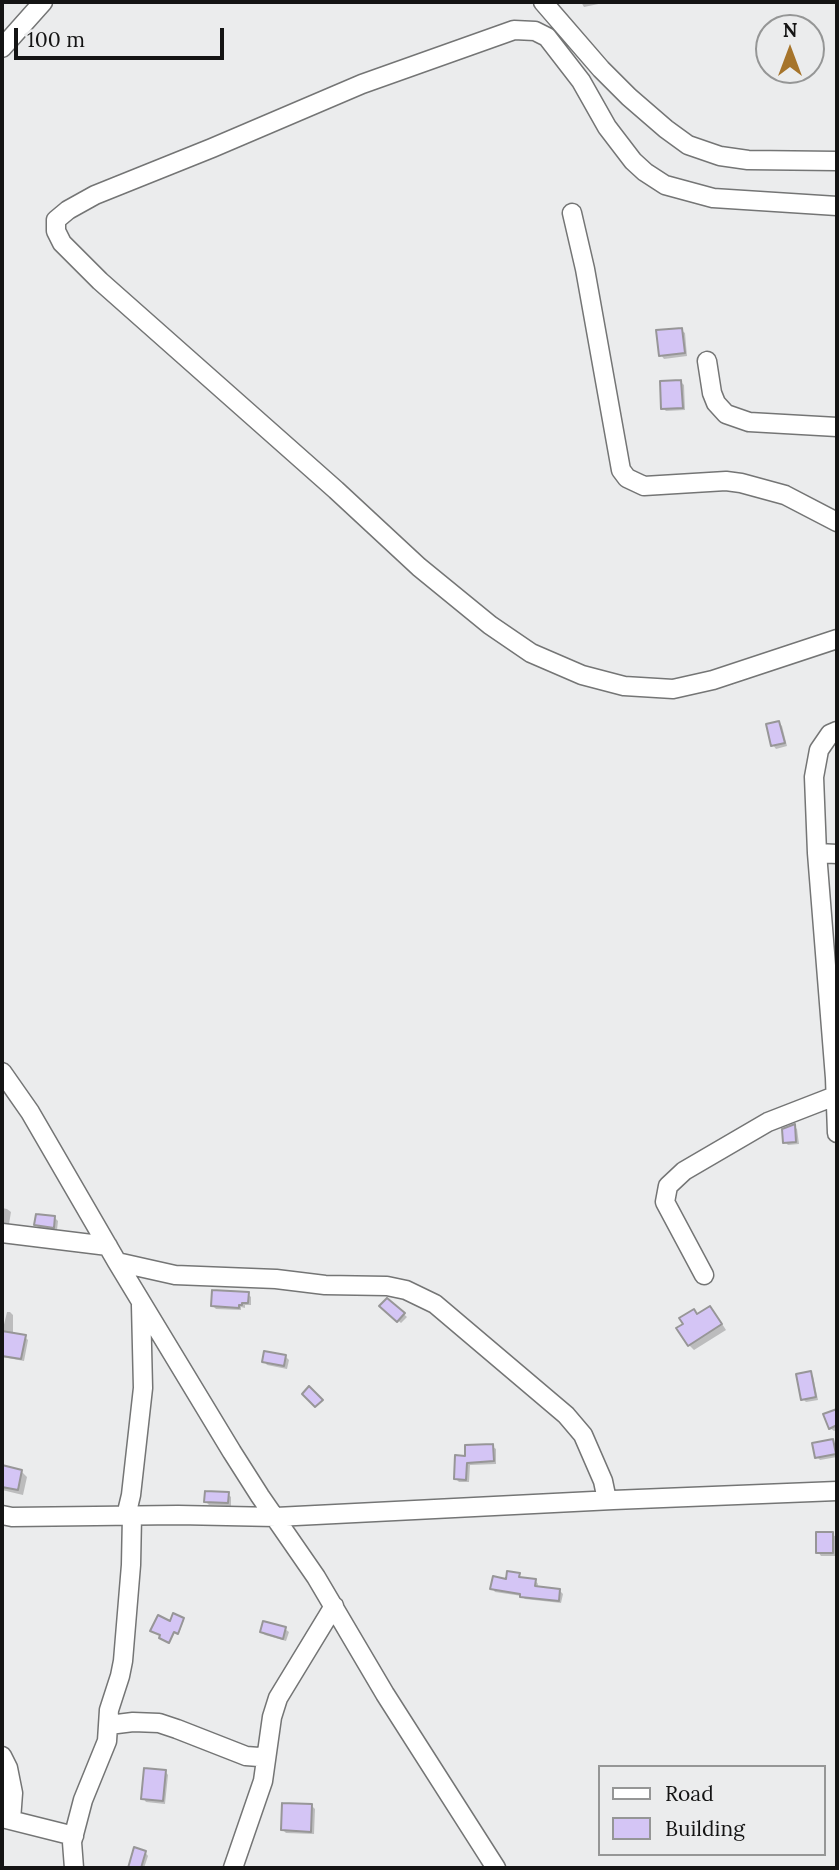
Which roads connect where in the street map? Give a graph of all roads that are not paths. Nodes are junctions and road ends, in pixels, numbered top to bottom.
1 (43, 2) edge
2 (543, 2) edge
3 (2, 48) edge
4 (837, 161) edge
5 (837, 206) edge
6 (572, 213) dead end
7 (707, 361) dead end
8 (837, 427) edge
9 (837, 522) edge
10 (837, 639) edge
11 (837, 732) edge
12 (817, 853) junction
13 (837, 854) edge
14 (2, 1072) edge
15 (8, 1090) edge
16 (835, 1096) junction
17 (837, 1133) edge
18 (2, 1233) edge
19 (108, 1246) junction
20 (117, 1262) junction
21 (704, 1275) dead end
22 (141, 1302) junction
23 (837, 1491) edge
24 (607, 1500) junction
25 (2, 1515) edge
26 (129, 1516) junction
27 (276, 1517) junction
28 (334, 1606) junction
29 (109, 1725) junction
30 (267, 1755) junction
31 (2, 1756) edge
32 (6, 1819) edge
33 (74, 1836) junction
34 (74, 1868) edge
35 (233, 1868) edge
36 (496, 1868) edge

1 - 3 street
2 - 4 street
5 - 10 street
6 - 9 street
7 - 8 street
11 - 12 street
12 - 13 street
12 - 16 street
14 - 15 street
15 - 19 street
16 - 17 street
16 - 21 street
18 - 19 street
19 - 20 street
20 - 22 street
20 - 24 street
22 - 26 street
22 - 27 street
23 - 24 street
24 - 27 street
25 - 26 street
26 - 27 street
26 - 29 street
27 - 28 street
28 - 30 street
28 - 36 street
29 - 30 street
29 - 33 street
30 - 35 street
31 - 32 street
32 - 33 street
33 - 34 street

